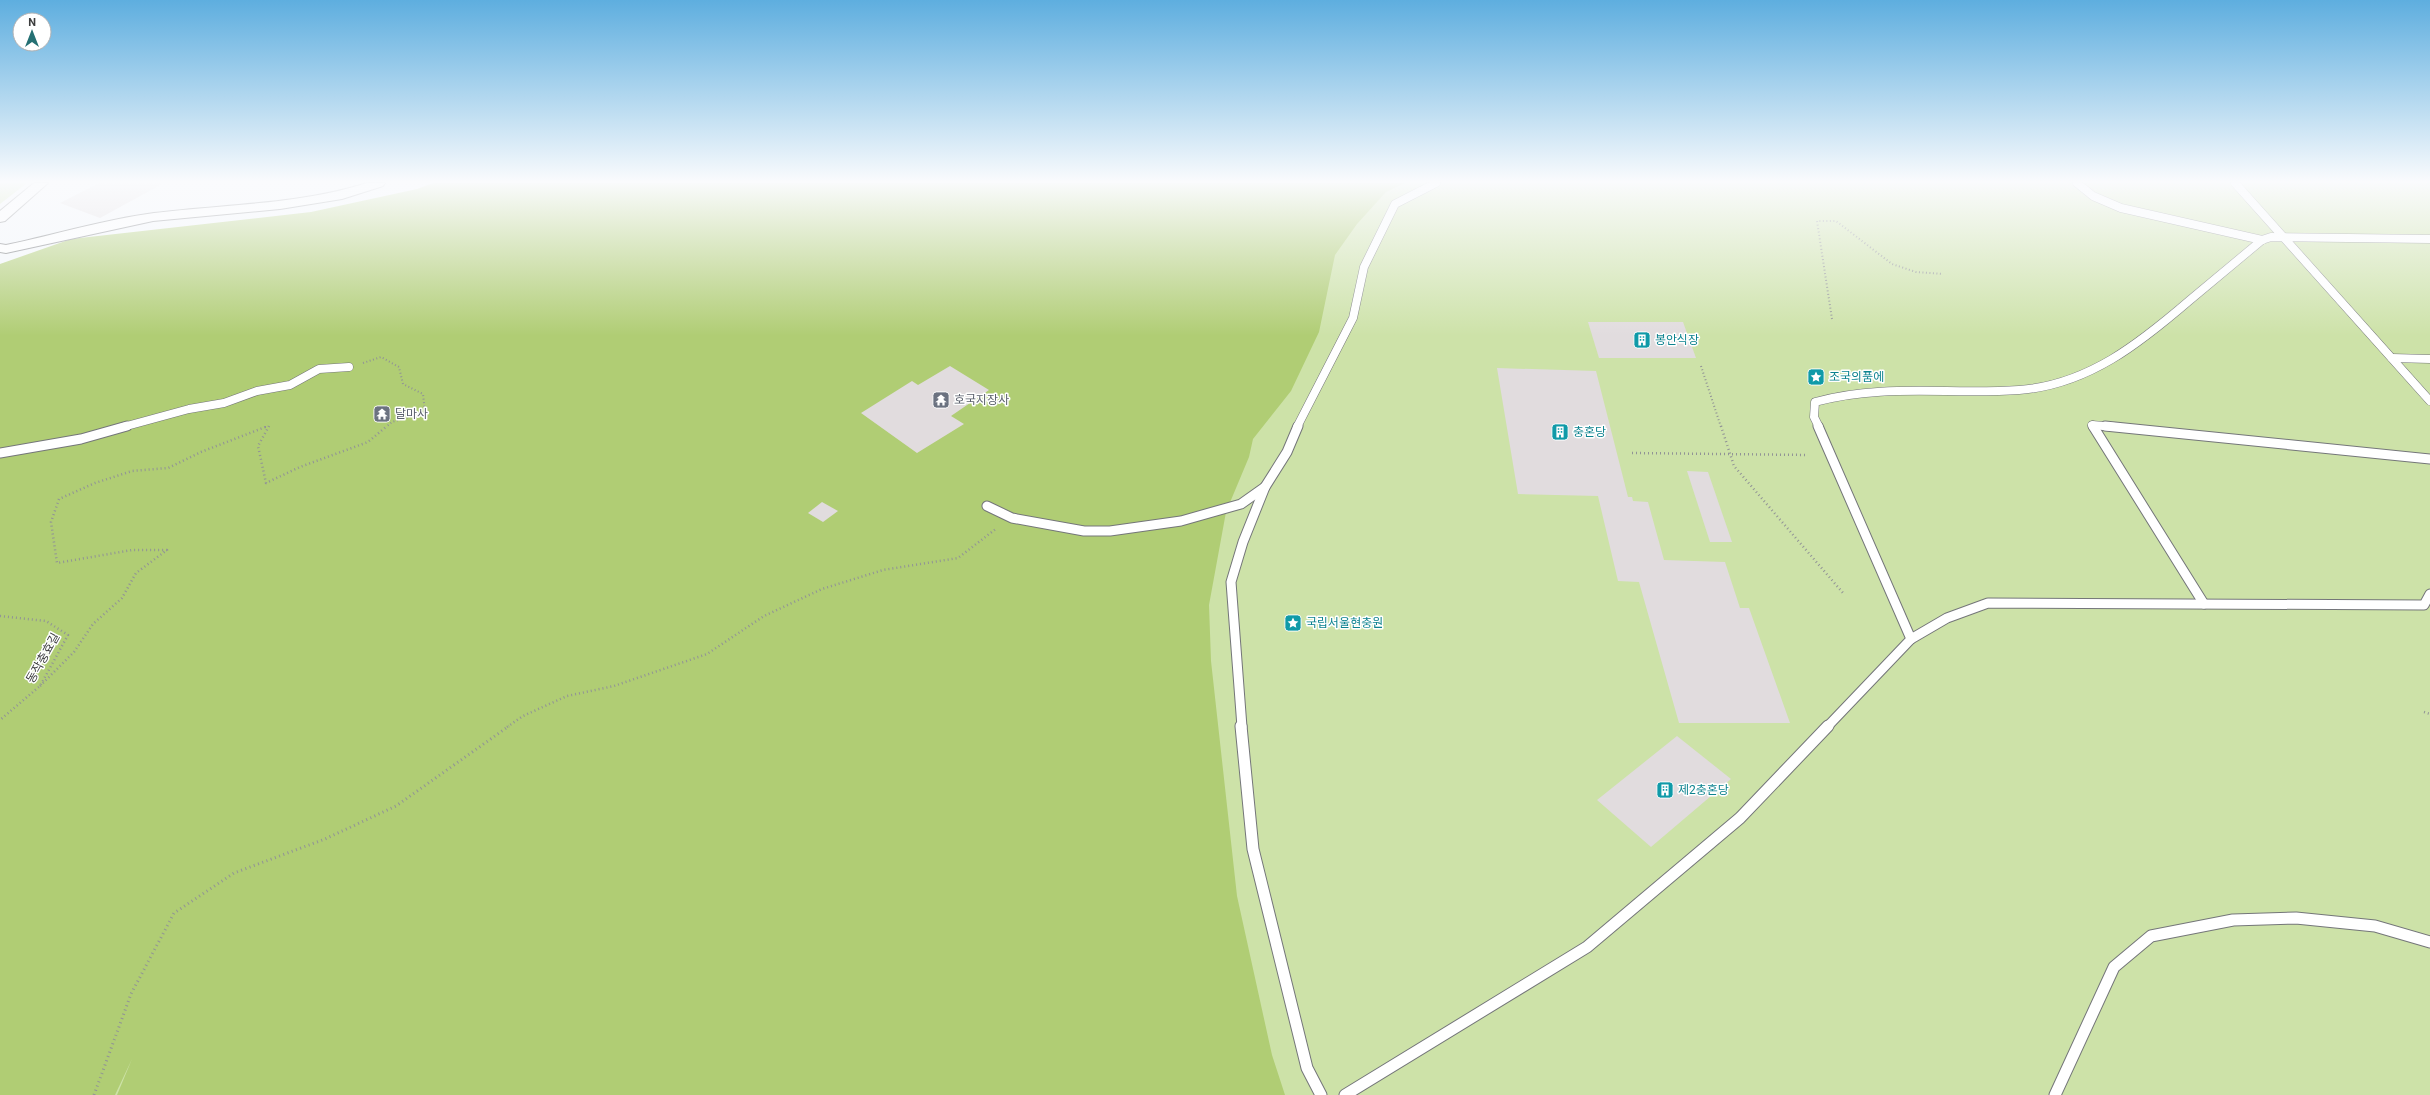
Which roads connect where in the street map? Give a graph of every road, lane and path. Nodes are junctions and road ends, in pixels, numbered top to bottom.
1 (74, 234) edge
2 (1379, 234) edge
3 (1818, 234) edge
4 (1853, 234) edge
5 (2236, 234) edge
6 (2281, 234) edge
7 (2284, 237) junction
8 (2430, 239) edge
9 (2262, 240) junction
10 (0, 248) edge
11 (1943, 274) dead end
12 (1832, 319) dead end
13 (2392, 358) junction
14 (2430, 359) edge
15 (1701, 366) dead end
16 (349, 367) joint
17 (2430, 401) edge
18 (0, 453) edge
19 (1632, 453) dead end
20 (1730, 454) junction
21 (1808, 455) dead end
22 (2430, 459) edge
23 (1265, 487) junction
24 (987, 506) dead end
25 (1012, 518) junction
26 (1843, 593) dead end
27 (2430, 594) edge
28 (2204, 604) junction
29 (0, 616) edge
30 (1911, 639) junction
31 (40, 686) junction
32 (2424, 712) dead end
33 (2430, 714) edge
34 (0, 720) edge
35 (2430, 942) edge
36 (94, 1095) edge
37 (1321, 1095) edge
38 (1345, 1095) edge
39 (2055, 1095) edge

1 - 10 street
2 - 23 lane
3 - 12 path
4 - 11 path
5 - 9 lane
6 - 7 lane
7 - 8 lane
7 - 9 lane
7 - 13 lane
9 - 30 lane
13 - 14 lane
13 - 17 lane
15 - 20 path
16 - 18 lane
16 - 31 path
19 - 20 path
20 - 21 path
20 - 26 path
22 - 28 lane
23 - 25 lane
23 - 37 lane
24 - 25 lane
25 - 36 path
27 - 28 lane
28 - 30 lane
29 - 31 path, 동작충효길
30 - 38 lane
31 - 34 path, 동작충효길
32 - 33 path
35 - 39 lane

